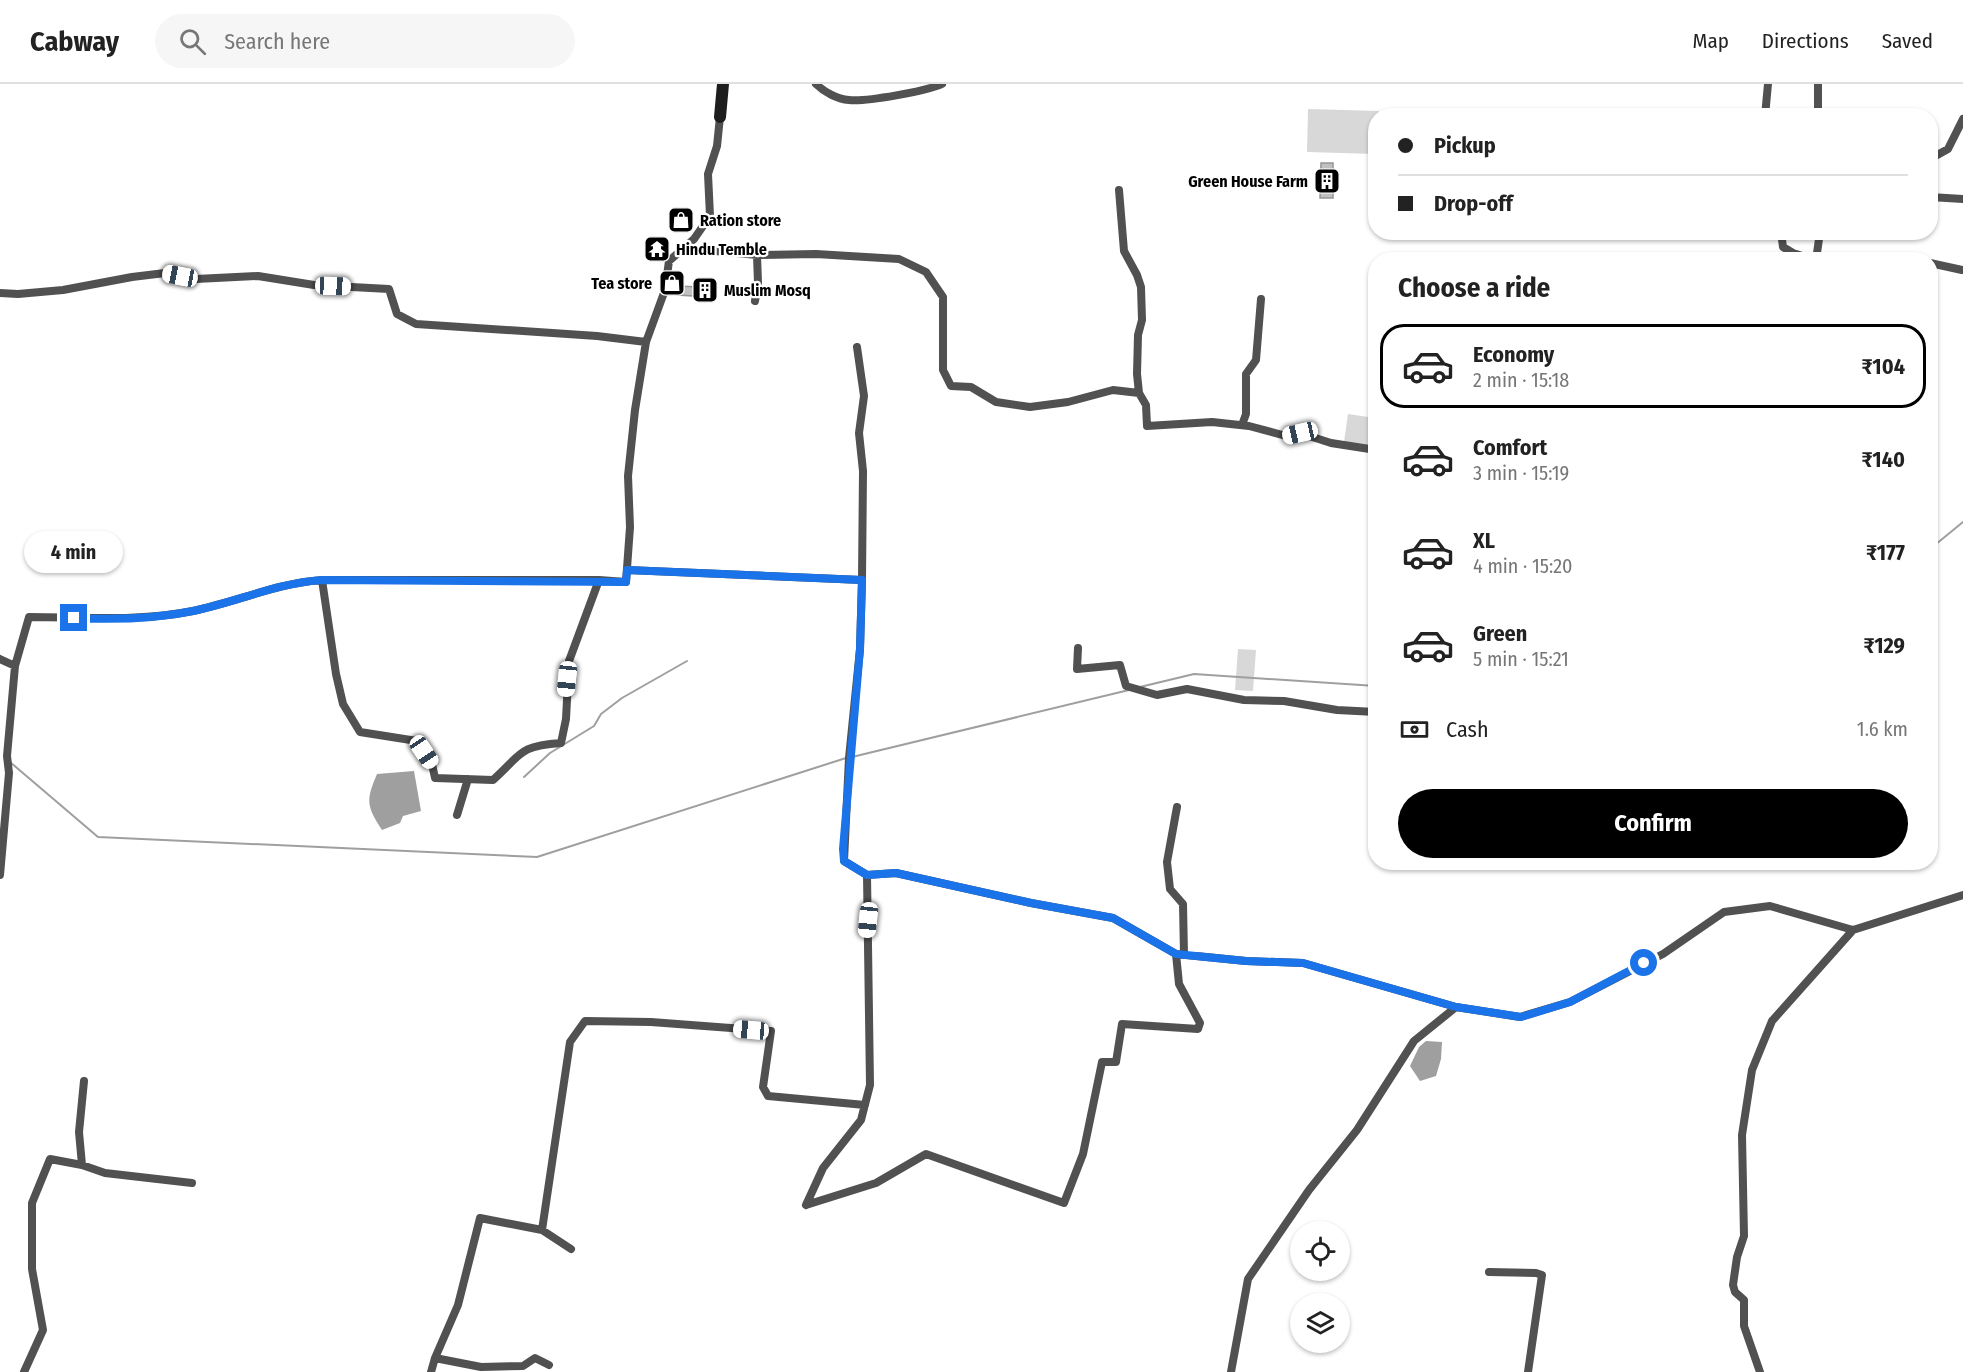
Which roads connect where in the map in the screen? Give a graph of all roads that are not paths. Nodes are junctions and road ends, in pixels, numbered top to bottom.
1 (723, 84) edge
2 (816, 84) edge
3 (942, 84) edge
4 (1768, 84) edge
5 (1818, 84) edge
6 (923, 87) edge
7 (1766, 108) edge
8 (1818, 108) edge
9 (720, 117) joint
10 (1963, 119) edge
11 (1938, 155) edge
12 (1119, 190) dead end
13 (1938, 197) edge
14 (1963, 199) edge
15 (1783, 240) edge
16 (684, 248) junction
17 (1792, 252) edge
18 (757, 255) junction
19 (1938, 265) edge
20 (1962, 270) edge
21 (0, 293) edge
22 (1262, 299) dead end
23 (755, 301) dead end
24 (646, 342) junction
25 (857, 347) dead end
26 (1139, 393) junction
27 (1242, 425) junction
28 (1368, 449) edge
29 (627, 570) junction
30 (322, 580) junction
31 (599, 580) junction
32 (862, 580) junction
33 (1078, 648) dead end
34 (0, 659) edge
35 (15, 666) junction
36 (1368, 712) edge
37 (468, 779) junction
38 (1177, 807) dead end
39 (457, 815) dead end
40 (0, 875) edge
41 (867, 875) junction
42 (1963, 895) edge
43 (1854, 930) junction
44 (1180, 954) junction
45 (1456, 1007) junction
46 (84, 1081) dead end
47 (865, 1105) junction
48 (82, 1165) junction
49 (192, 1184) dead end
50 (542, 1230) junction
51 (571, 1249) dead end
52 (1489, 1272) dead end
53 (435, 1358) junction
54 (549, 1365) dead end
55 (24, 1372) edge
56 (432, 1372) edge
57 (1231, 1372) edge
58 (1528, 1372) edge
59 (1760, 1372) edge

1 - 9 street
2 - 6 street
3 - 6 street
4 - 7 street
5 - 8 street
9 - 16 street
10 - 11 street
12 - 26 street
13 - 14 street
15 - 17 street
16 - 18 street
16 - 24 street
18 - 23 street
18 - 26 street
19 - 20 street
21 - 24 street
22 - 27 street
24 - 29 street
25 - 32 street
26 - 27 street
27 - 28 street
29 - 31 street
29 - 32 street
30 - 31 street
30 - 35 street
30 - 37 street
31 - 37 street
32 - 41 street
33 - 36 street
34 - 35 street
35 - 40 street
37 - 39 street
38 - 44 street
41 - 44 street
41 - 47 street
42 - 43 street
43 - 45 street
43 - 59 street
44 - 45 street
44 - 47 street
45 - 57 street
46 - 48 street
47 - 50 street
48 - 49 street
48 - 55 street
50 - 51 street
50 - 53 street
52 - 58 street
53 - 54 street
53 - 56 street

